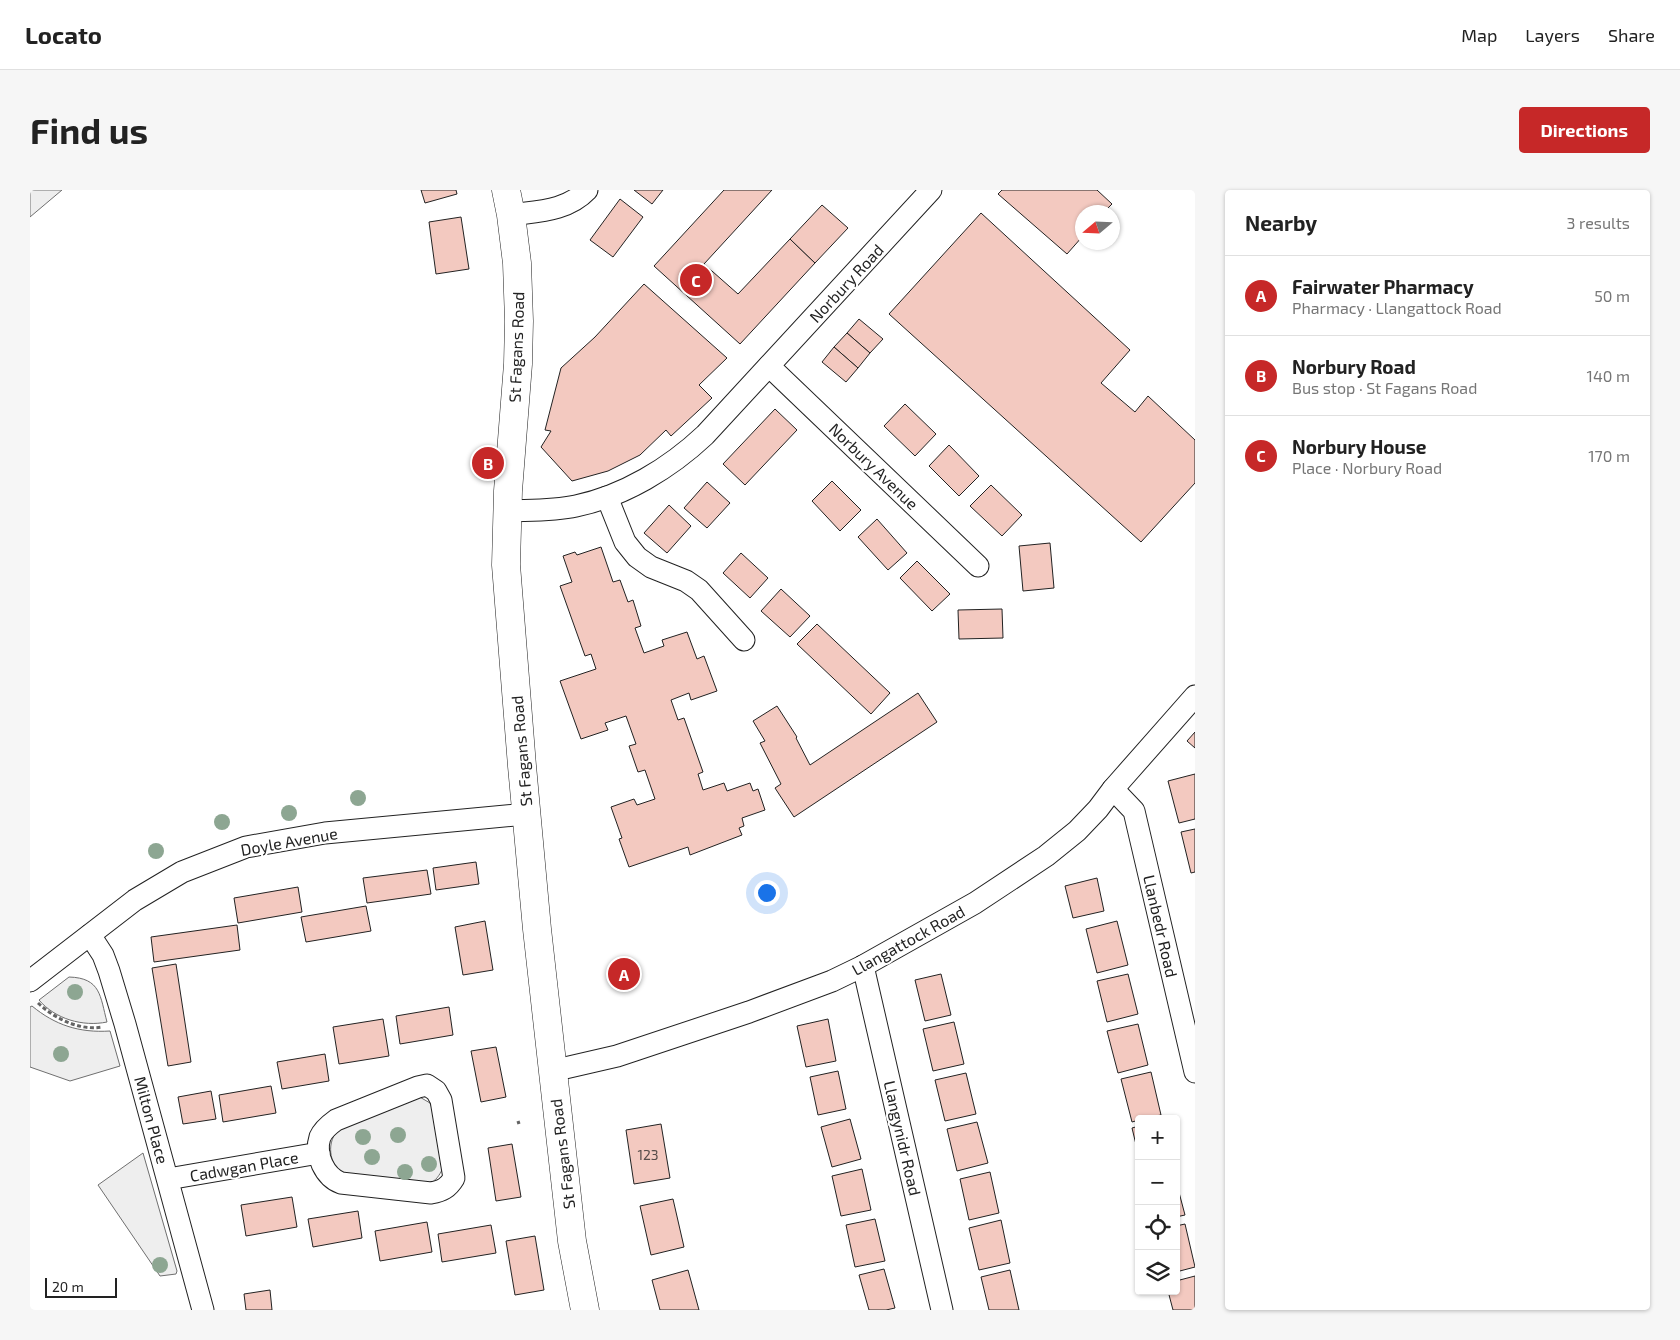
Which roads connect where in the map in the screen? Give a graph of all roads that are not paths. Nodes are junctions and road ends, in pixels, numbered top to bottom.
1 (587, 190) edge
2 (931, 190) edge
3 (508, 203) edge
4 (769, 366) junction
5 (607, 496) junction
6 (507, 511) junction
7 (978, 566) dead end
8 (744, 640) dead end
9 (1195, 696) edge
10 (1113, 789) junction
11 (526, 814) junction
12 (90, 935) junction
13 (863, 966) junction
14 (33, 990) edge
15 (552, 1071) junction
16 (1195, 1072) edge
17 (319, 1153) junction
18 (168, 1179) junction
19 (203, 1310) edge
20 (585, 1310) edge
21 (942, 1310) edge

1 - 3 street
2 - 4 street, Norbury Road
3 - 6 street, St Fagans Road
4 - 5 street, Norbury Road
4 - 7 street, Norbury Avenue
5 - 6 street, Norbury Road
5 - 8 street
6 - 11 street, St Fagans Road
9 - 10 street, Llangattock Road
10 - 13 street, Llangattock Road
10 - 16 street, Llanbedr Road
11 - 12 street, Doyle Avenue
11 - 15 street, St Fagans Road
12 - 14 street, Doyle Avenue
12 - 18 street, Milton Place
13 - 15 street, Llangattock Road
13 - 21 street, Llangynidr Road
15 - 20 street, St Fagans Road
17 - 17 street, Cadwgan Place
17 - 18 street, Cadwgan Place
18 - 19 street, Milton Place

